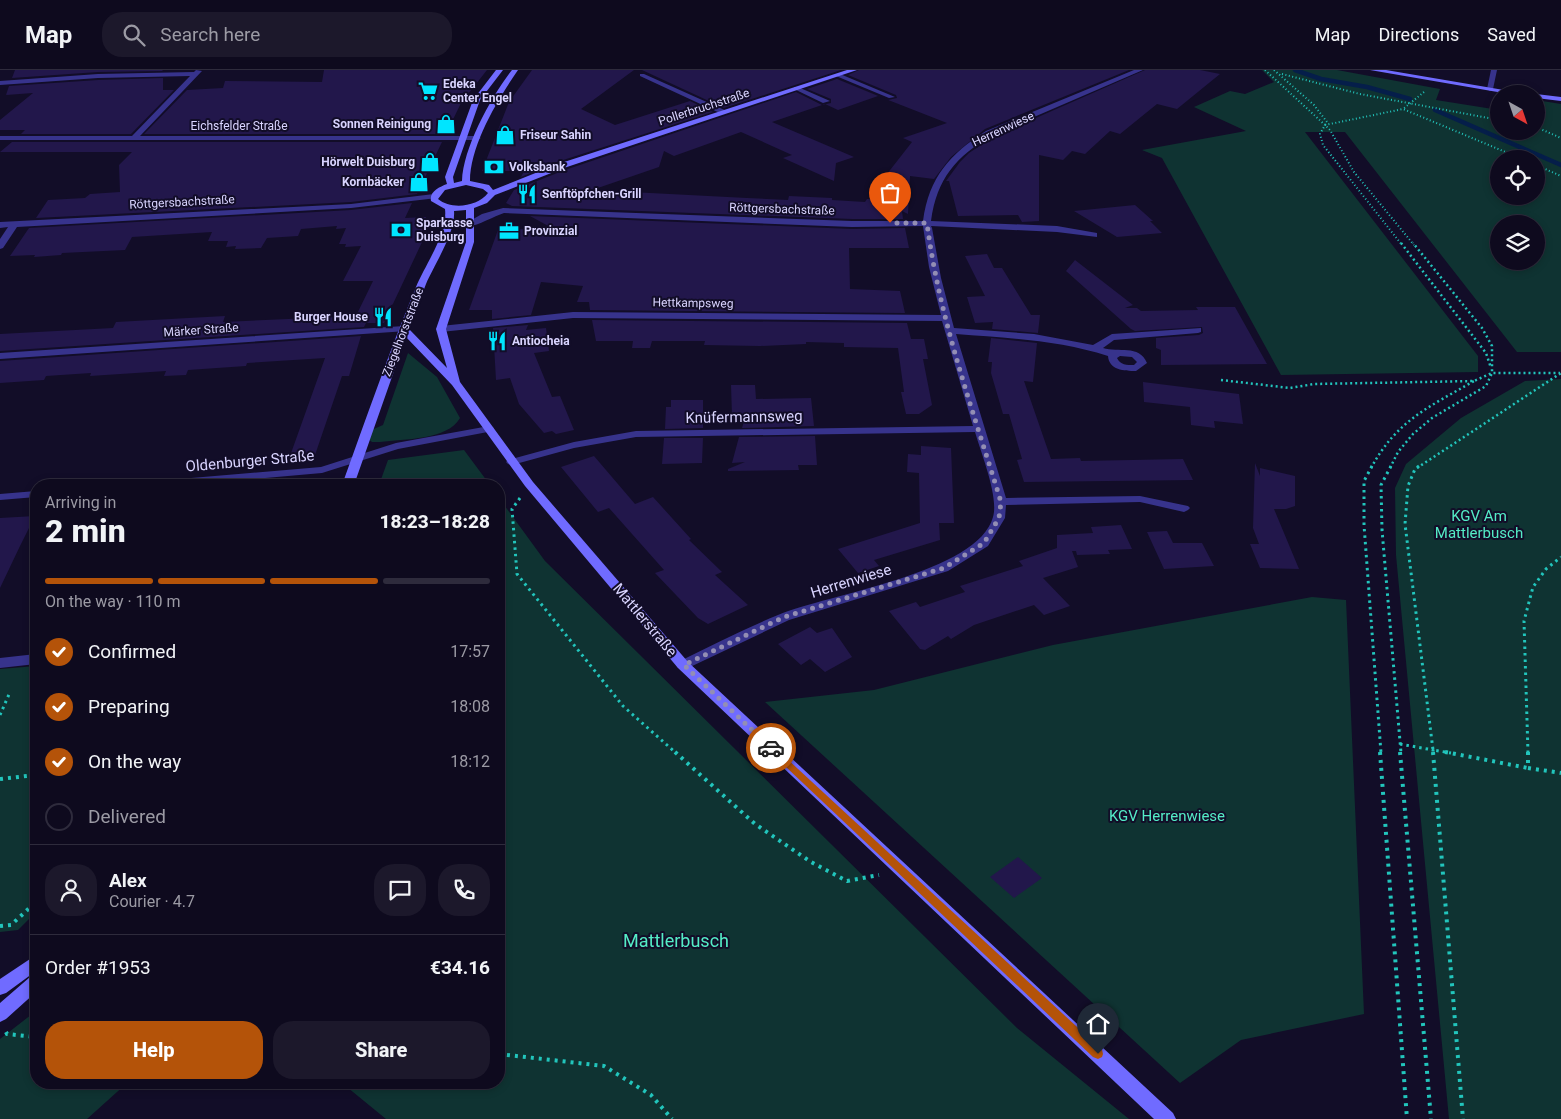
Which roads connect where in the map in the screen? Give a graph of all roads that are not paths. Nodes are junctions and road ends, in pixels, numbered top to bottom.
1 (500, 70) edge
2 (515, 70) edge
3 (854, 70) edge
4 (1140, 70) edge
5 (1373, 70) edge
6 (1494, 70) edge
7 (199, 72) edge
8 (642, 75) dead end
9 (838, 75) junction
10 (0, 83) edge
11 (1491, 85) edge
12 (796, 88) junction
13 (1490, 88) edge
14 (891, 97) dead end
15 (1545, 97) edge
16 (1561, 99) edge
17 (826, 101) dead end
18 (724, 112) junction
19 (135, 137) junction
20 (0, 138) edge
21 (463, 138) junction
22 (477, 138) junction
23 (466, 184) junction
24 (451, 186) junction
25 (489, 190) junction
26 (435, 199) junction
27 (449, 207) junction
28 (470, 207) junction
29 (927, 223) junction
30 (14, 224) junction
31 (471, 224) junction
32 (0, 225) edge
33 (1094, 235) dead end
34 (0, 246) edge
35 (945, 318) junction
36 (404, 329) junction
37 (442, 329) junction
38 (1198, 330) dead end
39 (950, 331) junction
40 (1096, 348) junction
41 (1114, 355) dead end
42 (0, 356) edge
43 (456, 383) junction
44 (489, 429) junction
45 (979, 429) junction
46 (357, 459) junction
47 (512, 462) junction
48 (215, 479) edge
49 (350, 479) edge
50 (30, 494) edge
51 (0, 497) edge
52 (1001, 502) junction
53 (1184, 508) dead end
54 (30, 660) edge
55 (0, 663) edge
56 (684, 665) junction
57 (30, 966) edge
58 (0, 988) edge
59 (30, 989) edge
60 (2, 1021) edge
61 (1167, 1119) edge

1 - 21 street
2 - 22 street
3 - 9 street, Pollerbruchstraße
4 - 29 street, Herrenwiese
5 - 13 street
6 - 11 street
7 - 10 street
7 - 19 street
8 - 18 street
9 - 12 street, Pollerbruchstraße
9 - 14 street
12 - 17 street
12 - 18 street, Pollerbruchstraße
15 - 16 street
18 - 25 street, Pollerbruchstraße
19 - 20 street, Eichsfelder Straße
19 - 21 street, Eichsfelder Straße
21 - 22 street, Eichsfelder Straße
21 - 24 street
22 - 23 street
23 - 24 street
23 - 25 street
24 - 26 street
25 - 28 street
26 - 27 street
26 - 30 street, Röttgersbachstraße
27 - 28 street
27 - 36 street, Ziegelhorststraße
28 - 31 street
29 - 31 street, Röttgersbachstraße
29 - 33 street, Röttgersbachstraße
29 - 35 street, Herrenwiese
30 - 32 street, Röttgersbachstraße
30 - 34 street
31 - 37 street
35 - 37 street, Hettkampsweg
35 - 39 street, Herrenwiese
36 - 42 street, Märker Straße
36 - 43 street, Mattlerstraße
36 - 46 street, Ziegelhorststraße
37 - 43 street, Mattlerstraße
38 - 40 street
39 - 40 street
39 - 45 street, Herrenwiese
40 - 41 street
43 - 44 street, Mattlerstraße
44 - 46 street
44 - 47 street, Mattlerstraße
45 - 47 street, Knüfermannsweg
45 - 52 street, Herrenwiese
46 - 48 street, Oldenburger Straße
46 - 49 street, Ziegelhorststraße
47 - 56 street, Mattlerstraße
50 - 51 street
52 - 53 street
52 - 56 street, Herrenwiese
54 - 55 street
56 - 61 street, Mattlerstraße
57 - 58 street
59 - 60 street

